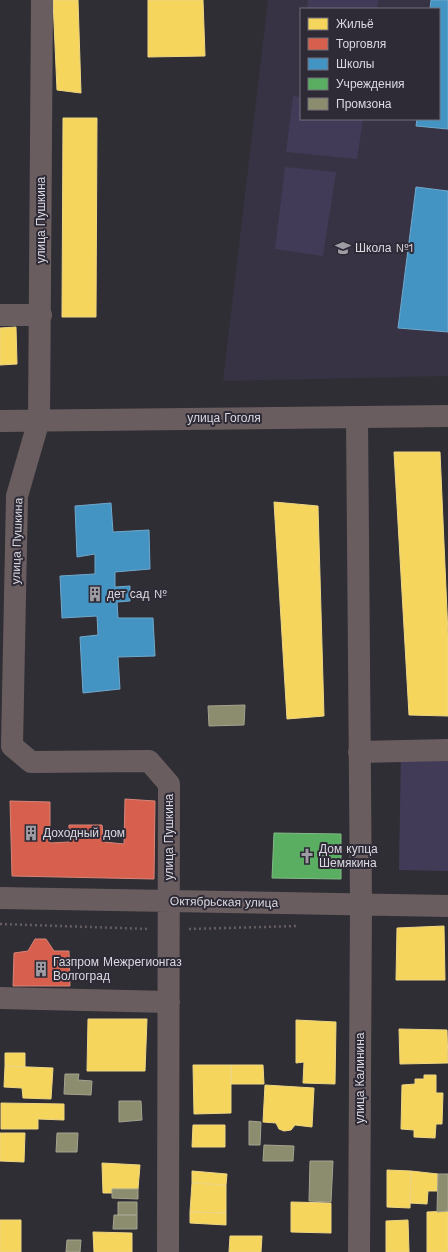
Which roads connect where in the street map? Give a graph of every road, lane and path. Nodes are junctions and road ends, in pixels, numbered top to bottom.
1 (42, 0) edge
2 (0, 315) edge
3 (41, 315) junction
4 (448, 416) edge
5 (357, 417) junction
6 (0, 420) edge
7 (39, 420) junction
8 (448, 750) edge
9 (359, 752) junction
10 (0, 898) edge
11 (169, 901) junction
12 (360, 904) junction
13 (448, 906) edge
14 (0, 924) edge
15 (305, 925) dead end
16 (169, 929) junction
17 (0, 998) edge
18 (169, 1002) junction
19 (168, 1252) edge
20 (359, 1252) edge

1 - 3 street, улица Пушкина
2 - 3 street
3 - 7 street, улица Пушкина
4 - 5 street, улица Гоголя
5 - 7 street, улица Гоголя
5 - 9 street, улица Калинина
6 - 7 street, улица Гоголя
7 - 11 street, улица Пушкина
8 - 9 street
9 - 12 street, улица Калинина
10 - 11 street, Октябрьская улица
11 - 12 street, Октябрьская улица
11 - 16 street
12 - 13 street, Октябрьская улица
12 - 20 street, улица Калинина
14 - 16 path
15 - 16 path
16 - 18 street
17 - 18 street
18 - 19 street

